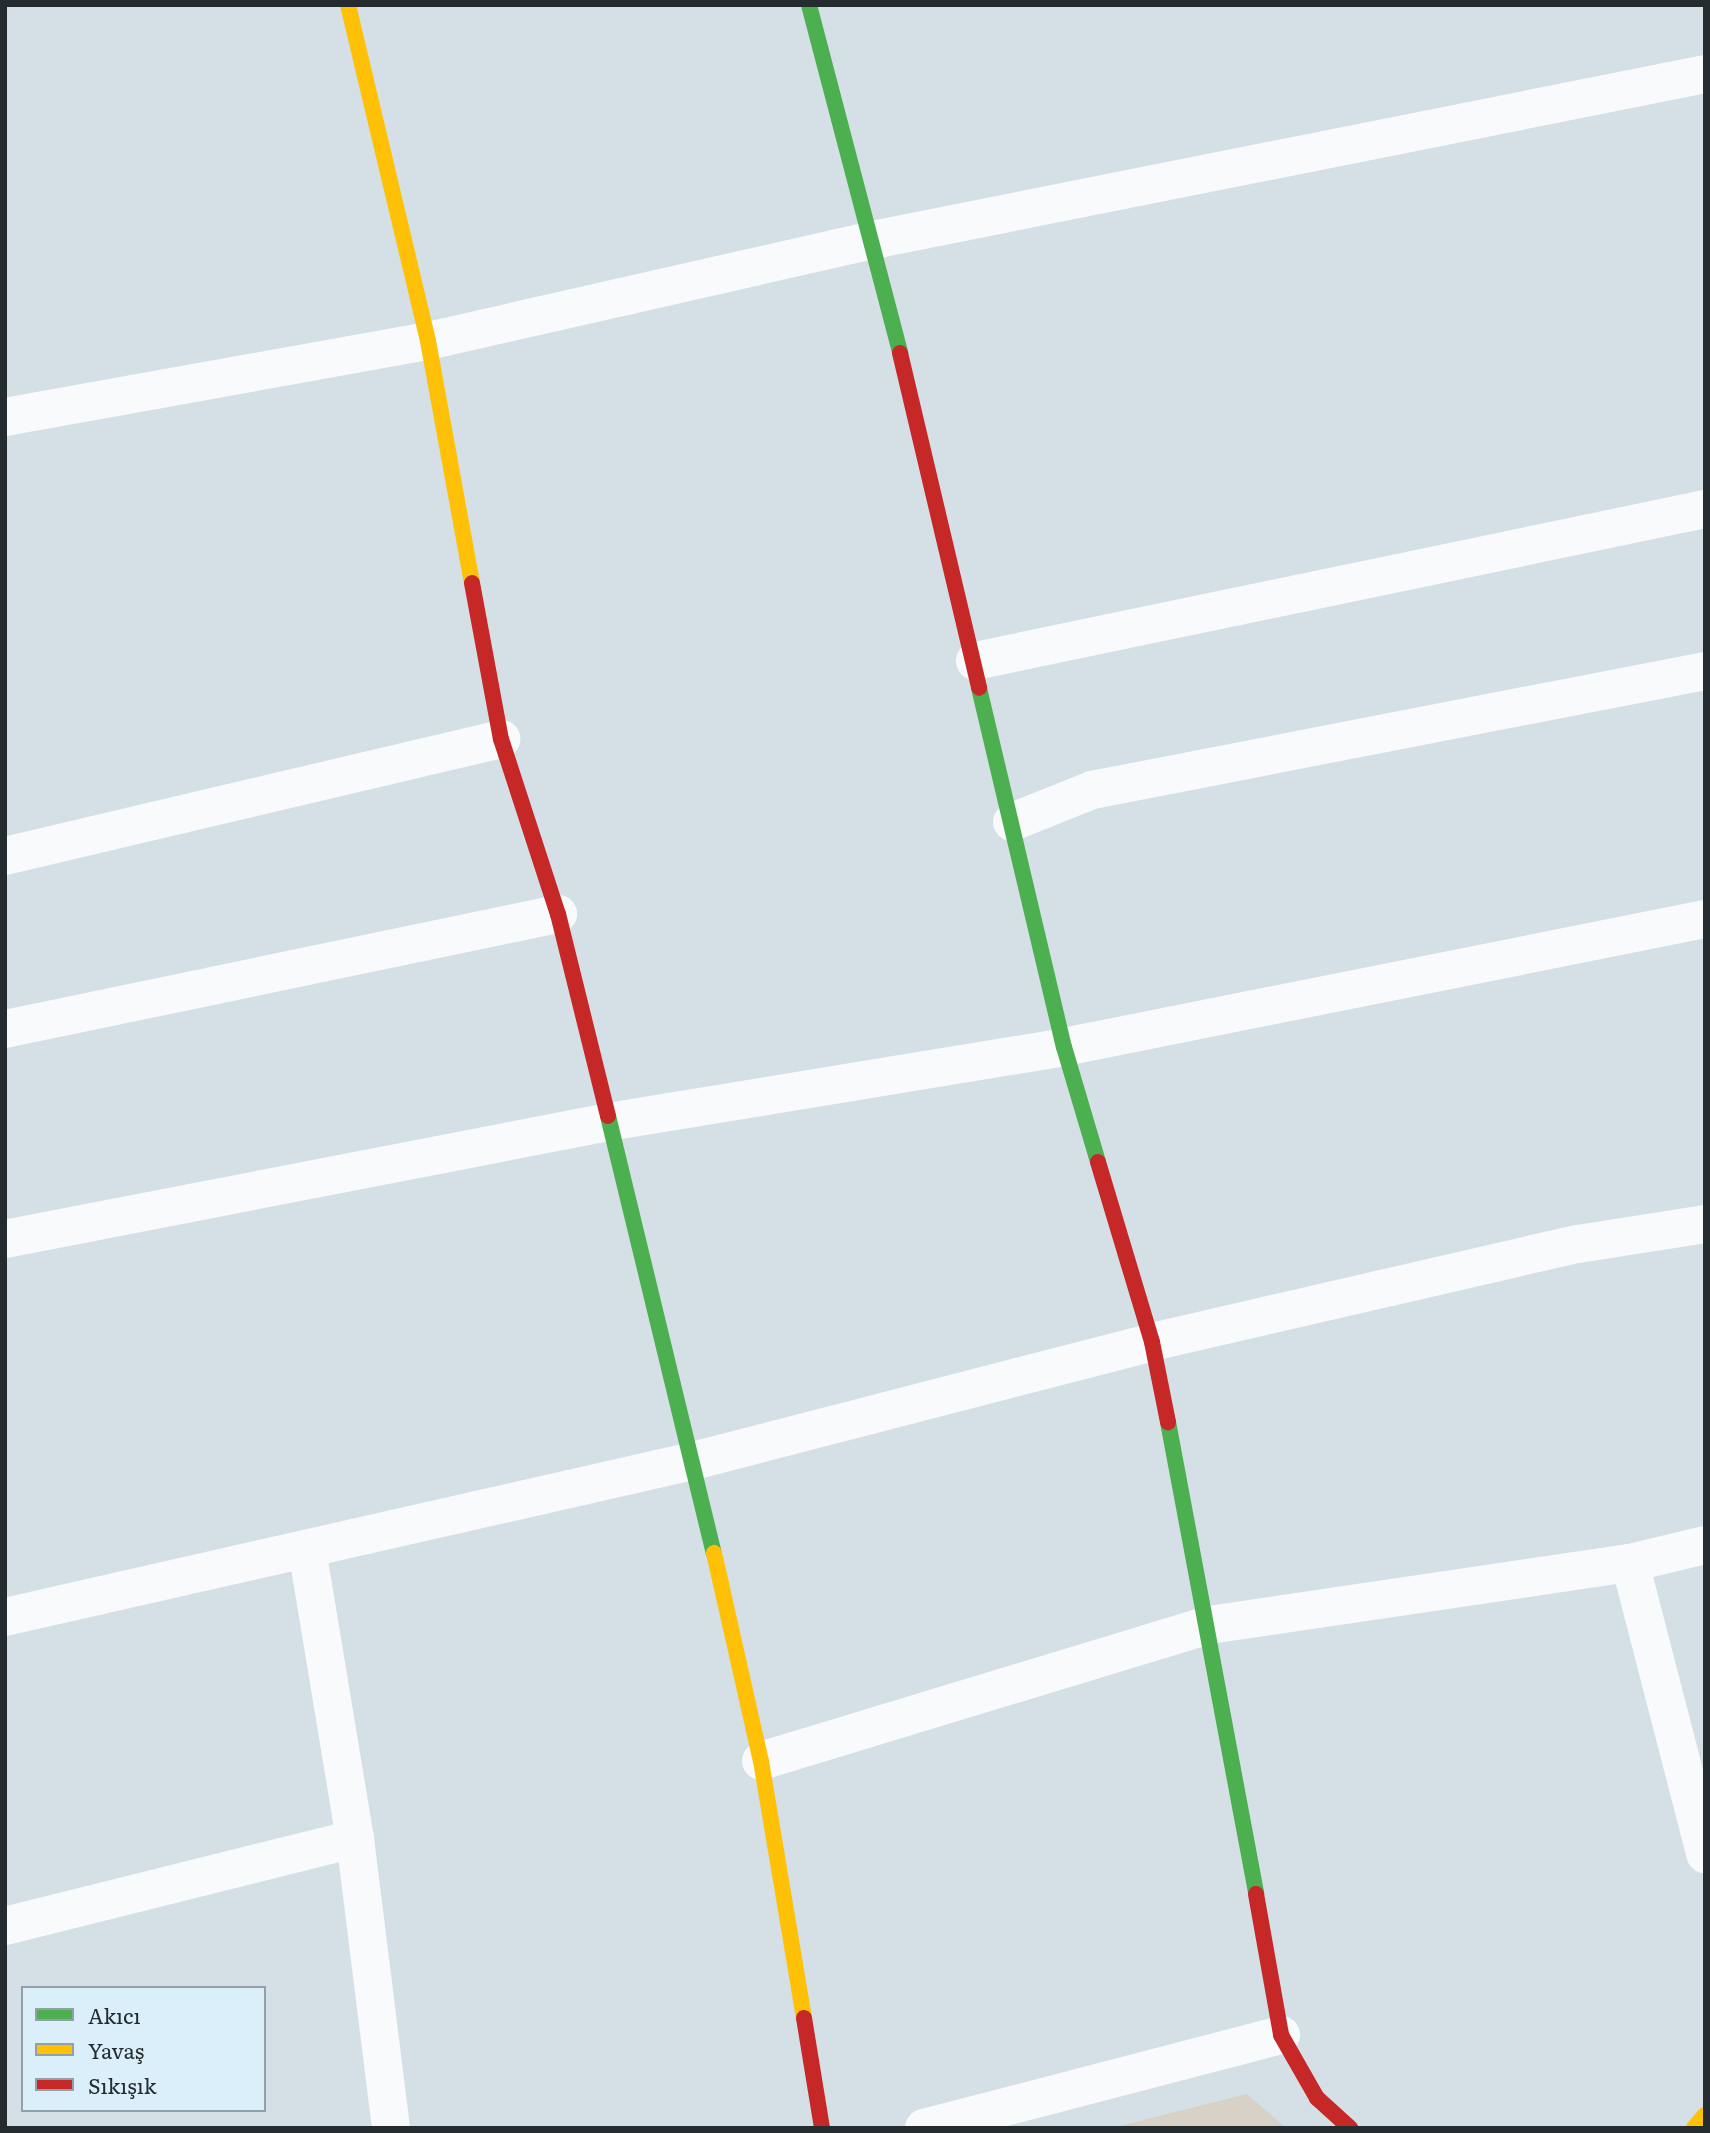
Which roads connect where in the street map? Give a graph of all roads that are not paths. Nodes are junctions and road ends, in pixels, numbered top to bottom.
1 (348, 5) edge
2 (809, 5) edge
3 (1705, 74) edge
4 (873, 240) junction
5 (428, 341) junction
6 (5, 417) edge
7 (1705, 509) edge
8 (975, 661) junction
9 (1705, 671) edge
10 (501, 739) junction
11 (1012, 822) junction
12 (5, 856) edge
13 (558, 914) junction
14 (1705, 919) edge
15 (5, 1028) edge
16 (1064, 1046) junction
17 (608, 1122) junction
18 (1705, 1224) edge
19 (5, 1240) edge
20 (1152, 1342) junction
21 (694, 1461) junction
22 (1705, 1545) edge
23 (307, 1549) junction
24 (1630, 1563) junction
25 (5, 1617) edge
26 (1209, 1625) junction
27 (761, 1761) junction
28 (355, 1839) junction
29 (1705, 1854) edge
30 (5, 1926) edge
31 (1281, 2035) junction
32 (1705, 2115) edge
33 (391, 2128) edge
34 (822, 2128) edge
35 (924, 2128) edge
36 (1350, 2128) edge
37 (1694, 2128) edge

1 - 5 street
2 - 4 street
3 - 4 street
4 - 5 street
4 - 8 street
5 - 6 street
5 - 10 street
7 - 8 street
8 - 11 street
9 - 11 street
10 - 12 street
10 - 13 street
11 - 16 street
13 - 15 street
13 - 17 street
14 - 16 street
16 - 17 street
16 - 20 street
17 - 19 street
17 - 21 street
18 - 20 street
20 - 21 street
20 - 26 street
21 - 23 street
21 - 27 street
22 - 24 street
23 - 25 street
23 - 28 street
24 - 26 street
24 - 29 street
26 - 27 street
26 - 31 street
27 - 34 street
28 - 30 street
28 - 33 street
31 - 35 street
31 - 36 street
32 - 37 street

